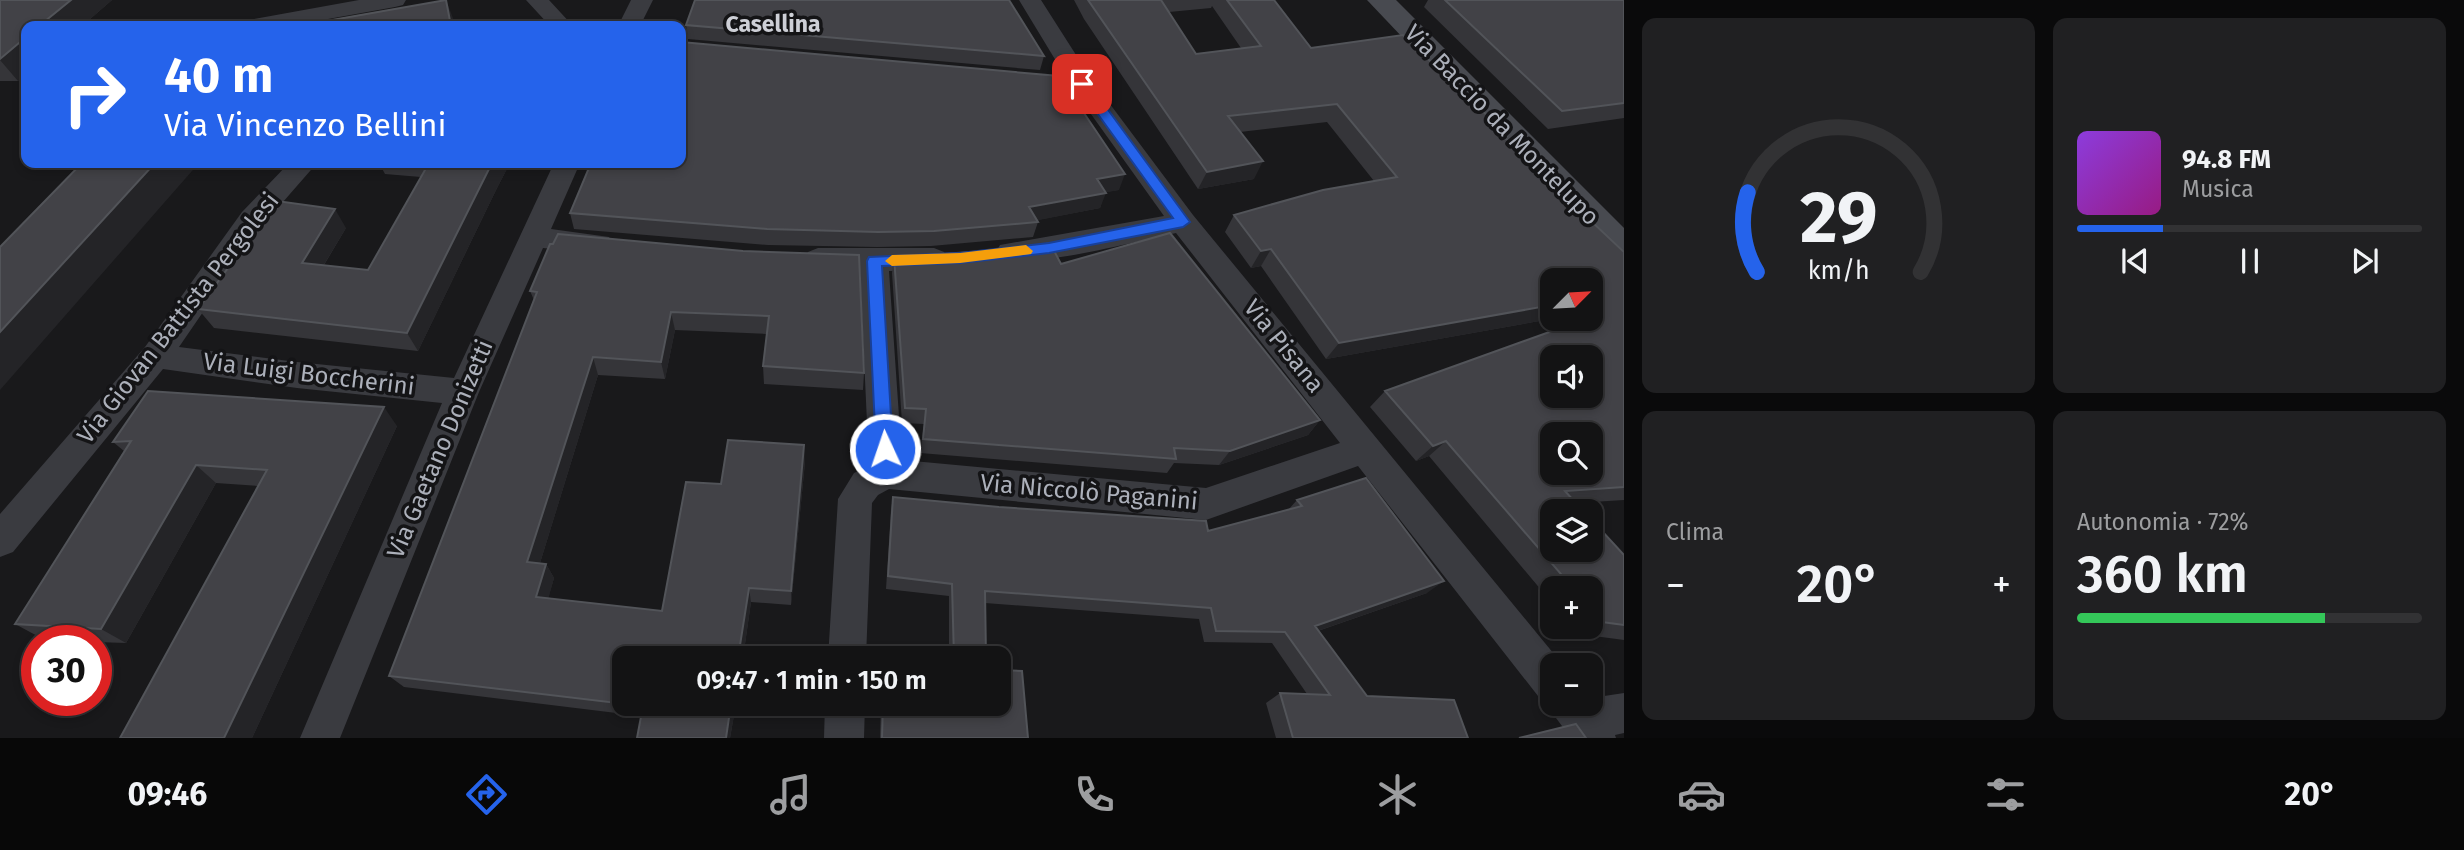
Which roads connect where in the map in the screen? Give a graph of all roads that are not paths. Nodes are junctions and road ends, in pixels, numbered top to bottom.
1 (395, 0) edge
2 (537, 0) edge
3 (642, 0) edge
4 (1030, 0) edge
5 (1381, 0) edge
6 (281, 21) edge
7 (557, 21) edge
8 (632, 21) edge
9 (1049, 81) edge
10 (1082, 84) junction
11 (299, 168) edge
12 (565, 168) edge
13 (1183, 222) junction
14 (534, 237) junction
15 (624, 246) edge
16 (1624, 249) edge
17 (795, 258) edge
18 (874, 261) junction
19 (156, 356) junction
20 (463, 392) junction
21 (1367, 448) junction
22 (886, 474) junction
23 (0, 540) edge
24 (848, 646) edge
25 (1540, 667) edge
26 (1624, 713) edge
27 (845, 716) edge
28 (1583, 720) edge
29 (320, 738) edge
30 (844, 738) edge

1 - 6 street
2 - 7 street
3 - 8 street
4 - 10 street, Via Pisana
5 - 16 main road, Via Baccio da Montelupo
9 - 10 street
10 - 13 street, Via Pisana
11 - 19 street, Via Giovan Battista Pergolesi
12 - 14 street, Via Gaetano Donizetti
13 - 18 street
13 - 21 street, Via Pisana
14 - 15 street
14 - 20 street, Via Gaetano Donizetti
17 - 18 street
18 - 22 street
19 - 20 street, Via Luigi Boccherini
19 - 23 street, Via Giovan Battista Pergolesi
20 - 29 street, Via Gaetano Donizetti
21 - 22 street, Via Niccolò Paganini
21 - 25 street, Via Pisana
22 - 24 street
26 - 28 street
27 - 30 street

